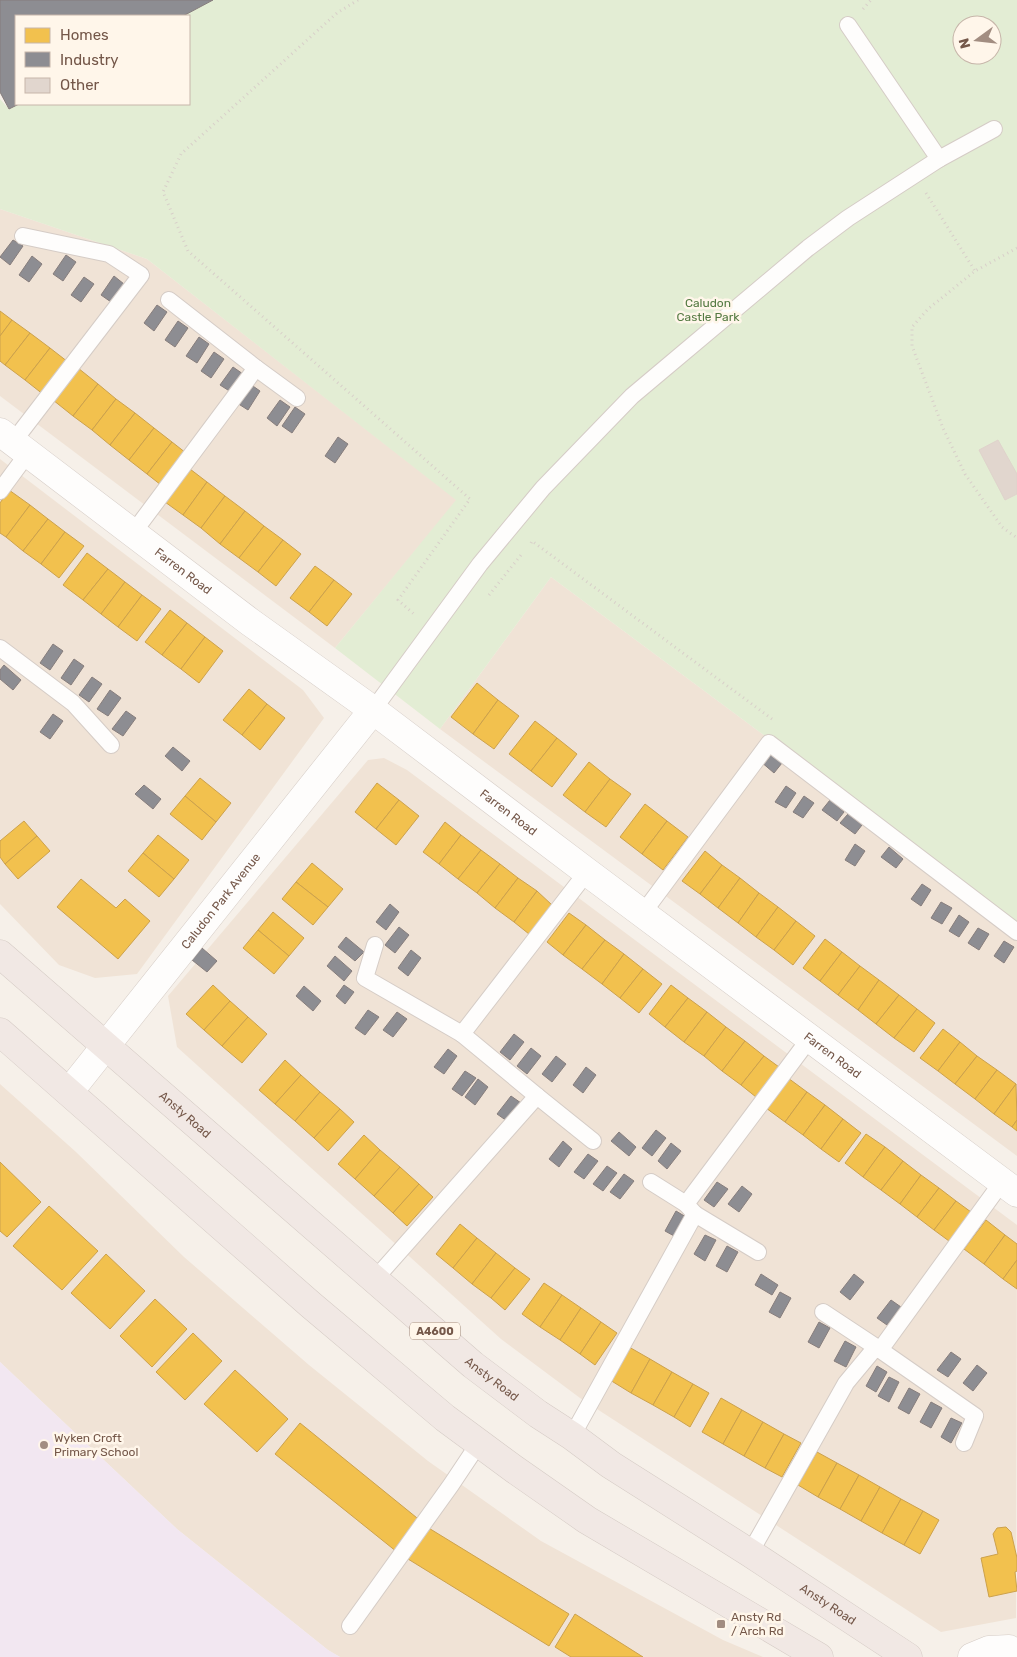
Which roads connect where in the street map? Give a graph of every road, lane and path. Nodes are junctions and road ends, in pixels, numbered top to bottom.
1 (358, 0) edge
2 (848, 25) dead end
3 (994, 129) dead end
4 (939, 159) junction
5 (917, 173) junction
6 (23, 236) dead end
7 (1017, 248) edge
8 (975, 271) junction
9 (169, 300) dead end
10 (256, 368) junction
11 (297, 398) dead end
12 (14, 442) edge
13 (0, 491) edge
14 (133, 532) junction
15 (1017, 538) edge
16 (486, 599) dead end
17 (432, 629) junction
18 (0, 648) edge
19 (373, 710) junction
20 (779, 724) dead end
21 (112, 745) dead end
22 (587, 872) junction
23 (643, 913) junction
24 (1017, 932) edge
25 (374, 945) dead end
26 (0, 954) edge
27 (0, 1032) edge
28 (462, 1034) junction
29 (810, 1038) junction
30 (107, 1046) junction
31 (69, 1092) junction
32 (537, 1096) junction
33 (594, 1140) dead end
34 (651, 1182) dead end
35 (1011, 1183) edge
36 (691, 1209) junction
37 (758, 1252) dead end
38 (374, 1278) junction
39 (823, 1312) dead end
40 (878, 1348) junction
41 (572, 1436) junction
42 (479, 1443) junction
43 (964, 1443) dead end
44 (750, 1553) junction
45 (350, 1626) dead end
46 (1010, 1649) edge
47 (819, 1657) edge
48 (908, 1657) edge
49 (972, 1657) edge

1 - 17 path
2 - 4 lane
3 - 4 lane
4 - 5 lane
5 - 8 path
5 - 17 lane
6 - 12 lane
7 - 8 path
8 - 15 path
9 - 10 lane
10 - 11 lane
10 - 14 lane
12 - 13 lane
12 - 14 street, Farren Road
14 - 19 street, Farren Road
16 - 20 path
17 - 19 lane
18 - 21 lane
19 - 22 street, Farren Road
19 - 30 street, Caludon Park Avenue
22 - 23 street, Farren Road
22 - 28 lane
23 - 24 lane
23 - 29 street, Farren Road
25 - 28 lane
26 - 30 highway, Ansty Road / A4600
27 - 31 highway
28 - 32 lane
29 - 35 street, Farren Road
29 - 36 lane
30 - 31 street, Caludon Park Avenue
30 - 38 highway, Ansty Road / A4600
31 - 42 highway
32 - 33 lane
32 - 38 lane
34 - 36 lane
35 - 40 lane
36 - 37 lane
36 - 41 lane
38 - 41 highway, Ansty Road / A4600
39 - 40 lane
40 - 43 lane
40 - 44 lane
41 - 44 highway, Ansty Road / A4600
42 - 45 lane
42 - 47 highway
44 - 48 highway, Ansty Road / A4600
46 - 49 street

